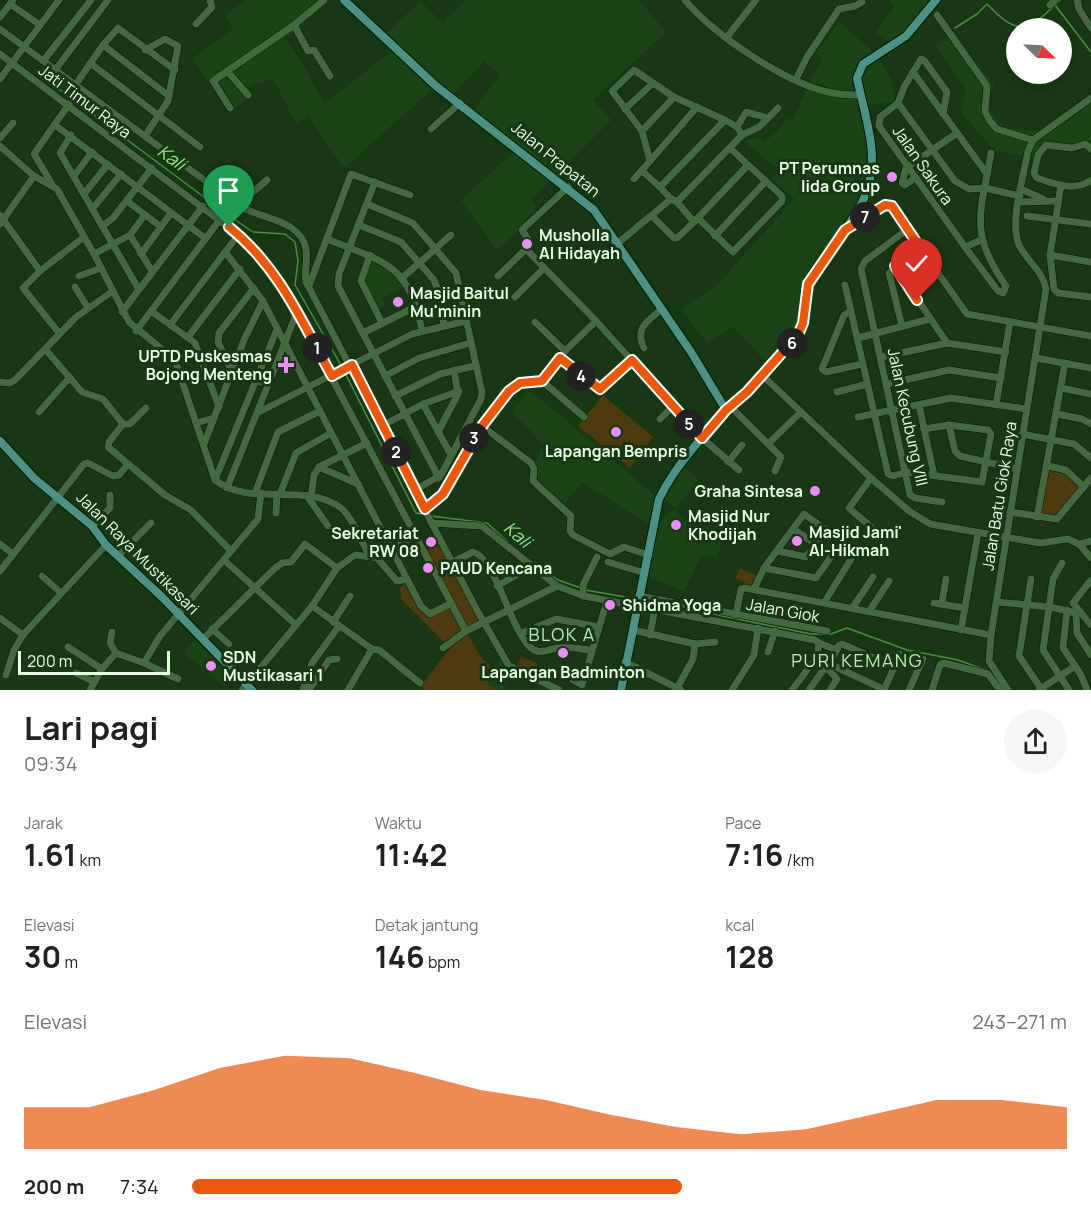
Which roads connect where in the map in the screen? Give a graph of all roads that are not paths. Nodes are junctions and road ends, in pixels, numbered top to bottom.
1 (58, 0) edge
2 (91, 0) edge
3 (108, 0) edge
4 (210, 0) edge
5 (324, 0) edge
6 (344, 0) edge
7 (685, 0) edge
8 (756, 0) edge
9 (936, 0) edge
10 (1077, 0) edge
11 (12, 2) edge
12 (862, 2) dead end
13 (937, 15) dead end
14 (0, 17) edge
15 (196, 24) dead end
16 (294, 25) junction
17 (40, 26) junction
18 (1091, 28) edge
19 (0, 29) edge
20 (728, 37) junction
21 (103, 45) junction
22 (23, 48) junction
23 (145, 50) junction
24 (0, 54) edge
25 (14, 60) junction
26 (90, 63) junction
27 (50, 65) junction
28 (175, 70) junction
29 (227, 71) junction
30 (913, 72) junction
31 (330, 76) dead end
32 (0, 79) edge
33 (796, 79) junction
34 (76, 84) junction
35 (652, 84) junction
36 (248, 95) dead end
37 (861, 95) junction
38 (169, 96) junction
39 (674, 97) junction
40 (1091, 98) edge
41 (898, 103) junction
42 (69, 104) junction
43 (460, 104) junction
44 (230, 108) dead end
45 (697, 108) junction
46 (778, 108) dead end
47 (625, 109) junction
48 (944, 114) junction
49 (160, 117) junction
50 (768, 118) junction
51 (724, 120) junction
52 (13, 123) dead end
53 (55, 125) junction
54 (737, 127) junction
55 (431, 129) dead end
56 (642, 131) junction
57 (957, 133) junction
58 (71, 135) junction
59 (742, 135) junction
60 (145, 136) junction
61 (0, 138) edge
62 (1033, 140) junction
63 (0, 146) edge
64 (200, 147) dead end
65 (730, 148) junction
66 (932, 149) junction
67 (1091, 149) edge
68 (92, 152) junction
69 (991, 153) dead end
70 (650, 161) junction
71 (108, 164) junction
72 (748, 165) junction
73 (907, 167) junction
74 (152, 168) junction
75 (642, 171) junction
76 (121, 174) junction
77 (987, 174) junction
78 (34, 176) junction
79 (74, 176) junction
80 (915, 178) junction
81 (634, 179) dead end
82 (267, 180) dead end
83 (766, 180) junction
84 (1091, 180) edge
85 (375, 182) junction
86 (1061, 185) junction
87 (53, 187) junction
88 (138, 187) junction
89 (568, 187) junction
90 (660, 187) junction
91 (985, 188) junction
92 (84, 194) junction
93 (410, 195) dead end
94 (1020, 196) junction
95 (674, 200) junction
96 (1046, 200) junction
97 (127, 201) junction
98 (1058, 201) junction
99 (236, 203) junction
100 (367, 204) junction
101 (203, 206) junction
102 (93, 208) junction
103 (171, 213) junction
104 (223, 215) junction
105 (144, 216) junction
106 (652, 216) junction
107 (1028, 216) dead end
108 (1, 220) edge
109 (696, 220) junction
110 (1054, 220) junction
111 (1091, 224) edge
112 (104, 225) junction
113 (189, 225) junction
114 (359, 225) junction
115 (161, 227) junction
116 (908, 229) junction
117 (845, 230) junction
118 (238, 235) junction
119 (451, 235) dead end
120 (130, 236) junction
121 (715, 236) junction
122 (84, 237) junction
123 (205, 238) junction
124 (327, 239) junction
125 (981, 240) junction
126 (111, 243) junction
127 (618, 243) junction
128 (965, 247) junction
129 (349, 248) junction
130 (435, 249) junction
131 (526, 249) junction
132 (921, 249) junction
133 (226, 253) junction
134 (94, 254) junction
135 (141, 254) junction
136 (370, 255) junction
137 (1050, 255) junction
138 (419, 262) junction
139 (1091, 262) edge
140 (895, 266) junction
141 (102, 268) junction
142 (544, 268) junction
143 (240, 269) junction
144 (40, 271) junction
145 (152, 272) junction
146 (79, 276) dead end
147 (498, 276) dead end
148 (400, 279) junction
149 (846, 285) dead end
150 (75, 286) dead end
151 (309, 286) junction
152 (138, 288) junction
153 (254, 288) junction
154 (112, 291) junction
155 (515, 297) dead end
156 (1091, 297) edge
157 (262, 301) junction
158 (417, 306) junction
159 (88, 308) junction
160 (662, 309) junction
161 (151, 311) junction
162 (851, 311) junction
163 (122, 312) junction
164 (297, 312) junction
165 (930, 319) junction
166 (466, 321) junction
167 (596, 321) junction
168 (1010, 321) junction
169 (535, 322) dead end
170 (382, 323) junction
171 (170, 325) junction
172 (444, 326) junction
173 (902, 326) junction
174 (1041, 326) junction
175 (277, 328) junction
176 (136, 331) junction
177 (422, 331) junction
178 (58, 333) junction
179 (363, 333) junction
180 (876, 333) junction
181 (1091, 336) edge
182 (188, 337) junction
183 (858, 338) junction
184 (470, 343) junction
185 (947, 343) junction
186 (284, 344) junction
187 (644, 348) dead end
188 (46, 350) junction
189 (564, 351) junction
190 (1006, 351) junction
191 (374, 354) junction
192 (882, 357) junction
193 (560, 358) junction
194 (1036, 358) junction
195 (632, 360) junction
196 (1065, 363) junction
197 (862, 364) junction
198 (349, 366) junction
199 (474, 366) junction
200 (1091, 368) edge
201 (233, 370) junction
202 (454, 370) junction
203 (334, 375) junction
204 (762, 375) junction
205 (385, 376) junction
206 (70, 377) junction
207 (1001, 378) junction
208 (257, 380) junction
209 (542, 381) junction
210 (0, 382) edge
211 (268, 384) junction
212 (867, 384) junction
213 (887, 384) junction
214 (1061, 388) junction
215 (307, 389) junction
216 (459, 391) junction
217 (837, 392) dead end
218 (1091, 394) edge
219 (395, 396) junction
220 (423, 404) junction
221 (919, 405) junction
222 (996, 405) junction
223 (673, 406) junction
224 (219, 407) junction
225 (146, 408) dead end
226 (728, 408) junction
227 (892, 409) junction
228 (1026, 409) junction
229 (320, 411) junction
230 (39, 412) dead end
231 (801, 412) junction
232 (256, 413) junction
233 (875, 413) junction
234 (404, 414) junction
235 (1056, 414) junction
236 (584, 417) dead end
237 (858, 417) dead end
238 (214, 418) junction
239 (660, 419) dead end
240 (196, 423) junction
241 (123, 424) junction
242 (1091, 424) edge
243 (949, 425) junction
244 (382, 426) junction
245 (482, 426) junction
246 (924, 429) junction
247 (438, 432) junction
248 (331, 433) junction
249 (1023, 434) junction
250 (702, 438) junction
251 (1052, 440) junction
252 (0, 441) edge
253 (367, 443) junction
254 (204, 444) junction
255 (768, 444) junction
256 (742, 445) dead end
257 (343, 455) junction
258 (451, 455) junction
259 (1091, 458) edge
260 (986, 460) junction
261 (728, 462) junction
262 (128, 464) junction
263 (1048, 466) junction
264 (319, 468) junction
265 (1017, 469) junction
266 (739, 470) dead end
267 (775, 471) dead end
268 (907, 472) junction
269 (934, 475) junction
270 (439, 478) junction
271 (871, 478) junction
272 (1091, 478) edge
273 (215, 480) junction
274 (358, 484) junction
275 (1084, 487) junction
276 (227, 488) junction
277 (415, 490) junction
278 (258, 493) junction
279 (278, 494) junction
280 (110, 495) dead end
281 (58, 496) junction
282 (309, 496) junction
283 (942, 502) dead end
284 (1010, 512) junction
285 (276, 513) dead end
286 (428, 516) junction
287 (1036, 517) junction
288 (150, 523) dead end
289 (92, 526) junction
290 (328, 526) dead end
291 (793, 529) junction
292 (827, 529) junction
293 (878, 533) dead end
294 (978, 533) junction
295 (415, 536) junction
296 (1007, 538) junction
297 (843, 540) junction
298 (1091, 541) edge
299 (0, 544) edge
300 (816, 544) junction
301 (1079, 544) junction
302 (106, 545) junction
303 (392, 549) junction
304 (778, 550) junction
305 (231, 551) junction
306 (14, 554) junction
307 (649, 555) junction
308 (118, 556) junction
309 (372, 557) junction
310 (597, 557) dead end
311 (1091, 558) edge
312 (224, 560) junction
313 (453, 562) junction
314 (608, 562) dead end
315 (1062, 563) dead end
316 (531, 567) junction
317 (337, 568) junction
318 (489, 568) junction
319 (764, 568) junction
320 (0, 571) edge
321 (645, 573) junction
322 (42, 576) dead end
323 (873, 577) dead end
324 (407, 579) junction
325 (946, 579) dead end
326 (1031, 579) dead end
327 (1091, 580) edge
328 (506, 581) junction
329 (889, 582) dead end
330 (497, 586) junction
331 (557, 586) junction
332 (256, 588) junction
333 (754, 589) junction
334 (583, 592) junction
335 (61, 593) junction
336 (350, 596) dead end
337 (638, 600) junction
338 (607, 601) junction
339 (997, 602) junction
340 (824, 603) junction
341 (934, 603) dead end
342 (450, 604) junction
343 (944, 604) junction
344 (1027, 605) junction
345 (312, 606) junction
346 (853, 607) junction
347 (1050, 607) junction
348 (655, 608) junction
349 (964, 608) junction
350 (510, 610) junction
351 (870, 610) junction
352 (1066, 610) junction
353 (179, 615) junction
354 (736, 615) junction
355 (1, 621) edge
356 (484, 622) junction
357 (336, 624) junction
358 (296, 625) junction
359 (1091, 625) edge
360 (599, 627) junction
361 (758, 628) junction
362 (212, 629) junction
363 (633, 630) junction
364 (960, 630) junction
365 (775, 631) junction
366 (826, 631) dead end
367 (112, 632) dead end
368 (466, 632) junction
369 (522, 633) junction
370 (23, 635) junction
371 (650, 635) junction
372 (991, 635) junction
373 (203, 639) junction
374 (715, 642) dead end
375 (819, 643) junction
376 (229, 644) dead end
377 (695, 644) junction
378 (68, 647) dead end
379 (443, 648) dead end
380 (372, 649) junction
381 (590, 650) junction
382 (837, 650) junction
383 (768, 652) dead end
384 (116, 653) junction
385 (900, 654) dead end
386 (1091, 655) edge
387 (817, 657) junction
388 (923, 658) dead end
389 (337, 659) dead end
390 (626, 662) junction
391 (144, 663) junction
392 (826, 666) junction
393 (1075, 666) junction
394 (895, 667) junction
395 (102, 669) junction
396 (76, 673) dead end
397 (6, 675) dead end
398 (1059, 676) junction
399 (178, 679) dead end
400 (573, 680) dead end
401 (94, 682) junction
402 (420, 683) dead end
403 (246, 688) edge
404 (679, 689) edge
405 (90, 690) edge
406 (303, 690) edge
407 (309, 690) edge
408 (348, 690) edge
409 (559, 690) edge
410 (621, 690) edge
411 (732, 690) edge
412 (792, 690) edge
413 (809, 690) edge
414 (830, 690) edge
415 (885, 690) edge
416 (909, 690) edge
417 (935, 690) edge
418 (1000, 690) edge
419 (1008, 690) edge
420 (1041, 690) edge
421 (1069, 690) edge
422 (1087, 690) edge

1 - 17 street
2 - 27 street
3 - 27 street
4 - 15 street
5 - 16 street
6 - 43 main road, Jalan Prapatan
7 - 20 street
8 - 20 street
9 - 37 main road
10 - 18 street
11 - 14 street
11 - 17 street
12 - 33 street
13 - 62 street
16 - 29 street
16 - 31 street
17 - 22 street
19 - 22 street
20 - 33 street
21 - 23 street
21 - 26 street
21 - 38 street
22 - 25 street
22 - 27 street
23 - 28 street
23 - 28 street
24 - 25 street, Jati Timur Raya
25 - 32 street
25 - 42 street, Jati Timur Raya
26 - 34 street
26 - 49 street
27 - 34 street
28 - 38 street
29 - 36 street
29 - 44 street
30 - 41 street
30 - 48 street
30 - 48 street
33 - 37 street
34 - 60 street
35 - 39 street
35 - 47 street
35 - 47 street
37 - 117 main road
38 - 49 street
39 - 45 street
39 - 56 street
40 - 62 street
41 - 66 street
41 - 73 street, Jalan Sakura
42 - 53 street
42 - 74 street, Jati Timur Raya
43 - 55 street
43 - 89 main road, Jalan Prapatan
45 - 51 street
45 - 70 street
46 - 50 street
47 - 56 street
48 - 57 street
49 - 60 street
49 - 64 street
50 - 54 street
50 - 59 street
51 - 54 street
51 - 90 street
52 - 61 street
53 - 58 street
53 - 87 street
54 - 59 street
56 - 70 street
57 - 66 street
57 - 77 street
58 - 68 street
58 - 79 street
59 - 65 street
60 - 99 street
62 - 94 street
63 - 78 street
65 - 72 street
65 - 95 street
66 - 73 street
66 - 91 street
67 - 86 street
68 - 71 street
68 - 79 street
69 - 77 street
70 - 75 street
71 - 76 street
71 - 92 street
72 - 83 street
72 - 109 street
73 - 80 street, Jalan Sakura
73 - 80 street
74 - 88 street
74 - 101 street, Jati Timur Raya
75 - 81 street
75 - 90 street
76 - 88 street
76 - 102 street
77 - 91 street
78 - 87 street
78 - 108 street
79 - 92 street
80 - 128 street, Jalan Sakura
82 - 99 street
83 - 121 street
83 - 121 street
84 - 86 street
85 - 93 street
85 - 100 street
85 - 124 street
86 - 98 street
87 - 122 street
88 - 97 street
88 - 103 street
89 - 127 main road, Jalan Prapatan
89 - 131 street
90 - 95 street
91 - 94 street
91 - 125 street
92 - 102 street
94 - 96 street
94 - 96 street
94 - 174 street, Jalan Batu Giok Raya
95 - 106 street
95 - 109 street
96 - 98 street
97 - 105 street
97 - 112 street
98 - 110 street
99 - 104 street
99 - 151 street
100 - 114 street
100 - 130 street
101 - 104 street, Jati Timur Raya
101 - 113 street
102 - 112 street
103 - 113 street
103 - 115 street
104 - 118 street, Jati Timur Raya
104 - 123 street
105 - 115 street
105 - 120 street
106 - 109 street
106 - 127 street
107 - 110 street
108 - 144 street
109 - 121 street
110 - 111 street
110 - 137 street
112 - 126 street
113 - 123 street
113 - 145 street
114 - 129 street
114 - 138 street
115 - 135 street
116 - 117 street
116 - 132 street
116 - 180 street, Jalan Kecubung VIII
117 - 204 main road
118 - 133 street
118 - 164 street, Jati Timur Raya
119 - 130 street
120 - 126 street
120 - 135 street
122 - 134 street
122 - 144 street
123 - 161 street
124 - 129 street
124 - 151 street
125 - 128 street
125 - 128 street, Jalan Sakura
126 - 134 street
126 - 152 street
127 - 160 main road, Jalan Prapatan
129 - 136 street
129 - 179 street
130 - 138 street
130 - 166 street
131 - 142 street
131 - 147 street
132 - 140 street
132 - 168 street
133 - 143 street
133 - 171 street
134 - 141 street
135 - 145 street
136 - 148 street
136 - 170 street
137 - 139 street
137 - 156 street
138 - 148 street
138 - 172 street
140 - 165 street
140 - 173 street
141 - 146 street
141 - 154 street
142 - 155 street
142 - 167 street
143 - 153 street
143 - 182 street
144 - 178 street
145 - 152 street
148 - 158 street
149 - 162 street
150 - 159 street
151 - 198 street
152 - 163 street
153 - 157 street
153 - 201 street
154 - 159 street
154 - 163 street
157 - 175 street
157 - 201 street
158 - 170 street
158 - 177 street
159 - 178 street
160 - 187 street
160 - 226 main road, Jalan Prapatan
161 - 171 street
161 - 176 street
162 - 183 street
162 - 197 street
163 - 176 street
164 - 186 street
164 - 203 street, Jati Timur Raya
165 - 173 street
165 - 185 street
166 - 172 street
166 - 184 street
167 - 189 street
167 - 195 street
168 - 174 street
168 - 190 street
169 - 189 street
170 - 179 street
171 - 182 street
172 - 177 street
173 - 180 street
174 - 181 street
174 - 194 street, Jalan Batu Giok Raya
175 - 186 street
175 - 208 street
176 - 240 street
177 - 191 street
178 - 188 street
179 - 191 street
180 - 183 street
180 - 192 street, Jalan Kecubung VIII
182 - 224 street
183 - 197 street
184 - 199 street
184 - 205 street
185 - 190 street
185 - 192 street
186 - 211 street
186 - 215 street
188 - 206 street
188 - 210 street
189 - 193 street
190 - 207 street
191 - 198 street
191 - 205 street
192 - 213 street, Jalan Kecubung VIII
193 - 195 street
193 - 209 street
194 - 196 street
194 - 228 street, Jalan Batu Giok Raya
195 - 223 street
196 - 200 street
196 - 214 street
197 - 212 street
198 - 203 street
198 - 244 street
199 - 202 street
199 - 258 street
201 - 208 street
201 - 224 street
202 - 216 street
202 - 219 street
203 - 215 street
203 - 253 street, Jati Timur Raya
204 - 226 main road
204 - 231 street
205 - 219 street
206 - 230 street
206 - 241 street
207 - 213 street
207 - 222 street
208 - 211 street
208 - 273 street
209 - 236 street
209 - 245 street
211 - 232 street
212 - 217 street
212 - 233 street
213 - 227 street, Jalan Kecubung VIII
214 - 218 street
214 - 235 street
215 - 229 street
215 - 232 street
216 - 220 street
216 - 247 street
219 - 234 street
220 - 234 street
220 - 247 street
221 - 222 street
221 - 227 street
221 - 246 street
222 - 228 street
223 - 239 street
223 - 250 street
224 - 238 street
225 - 241 street
226 - 250 main road
226 - 255 street
227 - 233 street
227 - 268 street, Jalan Kecubung VIII
228 - 249 street, Jalan Batu Giok Raya
229 - 248 street
229 - 278 street
231 - 255 street
231 - 271 street
232 - 276 street
233 - 237 street
233 - 268 street
234 - 244 street
234 - 270 street
235 - 242 street
235 - 251 street
238 - 240 street
238 - 254 street
240 - 254 street
241 - 262 street
243 - 246 street
243 - 260 street
243 - 260 street
244 - 277 street
245 - 286 street
245 - 307 street
246 - 269 street
247 - 258 street
248 - 257 street
248 - 279 street
249 - 251 street
249 - 265 street, Jalan Batu Giok Raya
250 - 261 street
250 - 307 main road
251 - 259 street
251 - 263 street
252 - 281 main road, Jalan Raya Mustikasari
253 - 257 street
253 - 295 street, Jati Timur Raya
254 - 273 street
255 - 267 street
256 - 261 street
257 - 264 street
257 - 274 street
258 - 270 street
260 - 265 street
260 - 269 street
261 - 266 street
262 - 281 street
262 - 305 street
263 - 275 street
263 - 287 street
264 - 274 street
264 - 282 street
265 - 284 street, Jalan Batu Giok Raya
268 - 269 street
268 - 283 street, Jalan Kecubung VIII
270 - 277 street
271 - 293 street
271 - 294 street
272 - 275 street
273 - 276 street
274 - 303 street
275 - 287 street
276 - 278 street
277 - 286 street
278 - 279 street
278 - 305 street
279 - 282 street
279 - 285 street
280 - 289 street
281 - 289 main road, Jalan Raya Mustikasari
281 - 306 street
282 - 290 street
282 - 309 street
284 - 287 street
284 - 296 street, Jalan Batu Giok Raya
286 - 313 street
286 - 316 street
288 - 308 street
289 - 302 main road, Jalan Raya Mustikasari
291 - 292 street
291 - 300 street
291 - 304 street
292 - 297 street
292 - 300 street
294 - 296 street
294 - 349 street
295 - 303 street
295 - 342 street, Jati Timur Raya
296 - 301 street
296 - 339 street, Jalan Batu Giok Raya
297 - 319 street
297 - 340 street
298 - 301 street
299 - 306 street
300 - 304 street
301 - 311 street
302 - 308 main road, Jalan Raya Mustikasari
302 - 335 street
303 - 324 street
304 - 319 street
305 - 312 street
306 - 320 street
307 - 321 main road
308 - 353 main road, Jalan Raya Mustikasari
309 - 317 street
309 - 324 street
310 - 334 street
312 - 332 street
312 - 353 street
313 - 318 street
313 - 356 street
314 - 321 street
315 - 347 street
316 - 328 street
316 - 331 street
317 - 332 street
317 - 345 street
318 - 328 street
318 - 330 street
319 - 333 street
321 - 337 main road
322 - 335 street
323 - 346 street
324 - 342 street
325 - 343 street
326 - 344 street
327 - 359 street
328 - 330 street
329 - 351 street
330 - 350 street
331 - 334 street
331 - 350 street
332 - 358 street
332 - 362 street
333 - 340 street
333 - 354 street
334 - 338 street
335 - 370 street
336 - 357 street
337 - 338 street
337 - 348 street
337 - 354 street, Jalan Giok
337 - 363 main road
338 - 360 street
339 - 344 street
339 - 372 street, Jalan Batu Giok Raya
340 - 346 street
341 - 343 street
342 - 368 street, Jati Timur Raya
343 - 349 street
344 - 347 street
344 - 420 street
345 - 357 street
345 - 358 street
346 - 351 street
347 - 352 street
347 - 398 street
348 - 361 street
348 - 371 street
349 - 364 street
350 - 356 street
350 - 369 street
351 - 364 street
352 - 386 street
352 - 393 street
353 - 373 main road, Jalan Raya Mustikasari
353 - 391 street
354 - 366 street, Jalan Giok
355 - 370 street
356 - 368 street
356 - 409 street
357 - 380 street
357 - 406 street
358 - 403 street
360 - 369 street
360 - 381 street
361 - 365 street
361 - 411 street
362 - 373 street
362 - 376 street
363 - 371 street
363 - 390 main road
364 - 372 street
365 - 375 street
365 - 383 street
367 - 384 street
368 - 379 street
369 - 381 street
370 - 397 street
371 - 377 street
372 - 419 street, Jalan Batu Giok Raya
373 - 403 main road, Jalan Raya Mustikasari
374 - 377 street
375 - 382 street
375 - 387 street
377 - 404 street
378 - 395 street
380 - 402 street
380 - 408 street
381 - 400 street
382 - 394 street
382 - 415 street
384 - 391 street
384 - 395 street
385 - 394 street
387 - 392 street
387 - 412 street
388 - 416 street
389 - 407 street
390 - 404 street
390 - 410 main road
391 - 399 street
392 - 413 street
392 - 414 street
393 - 398 street
393 - 422 street
394 - 415 street
395 - 401 street
396 - 401 street
398 - 420 street
398 - 421 street
401 - 405 street
417 - 418 street

